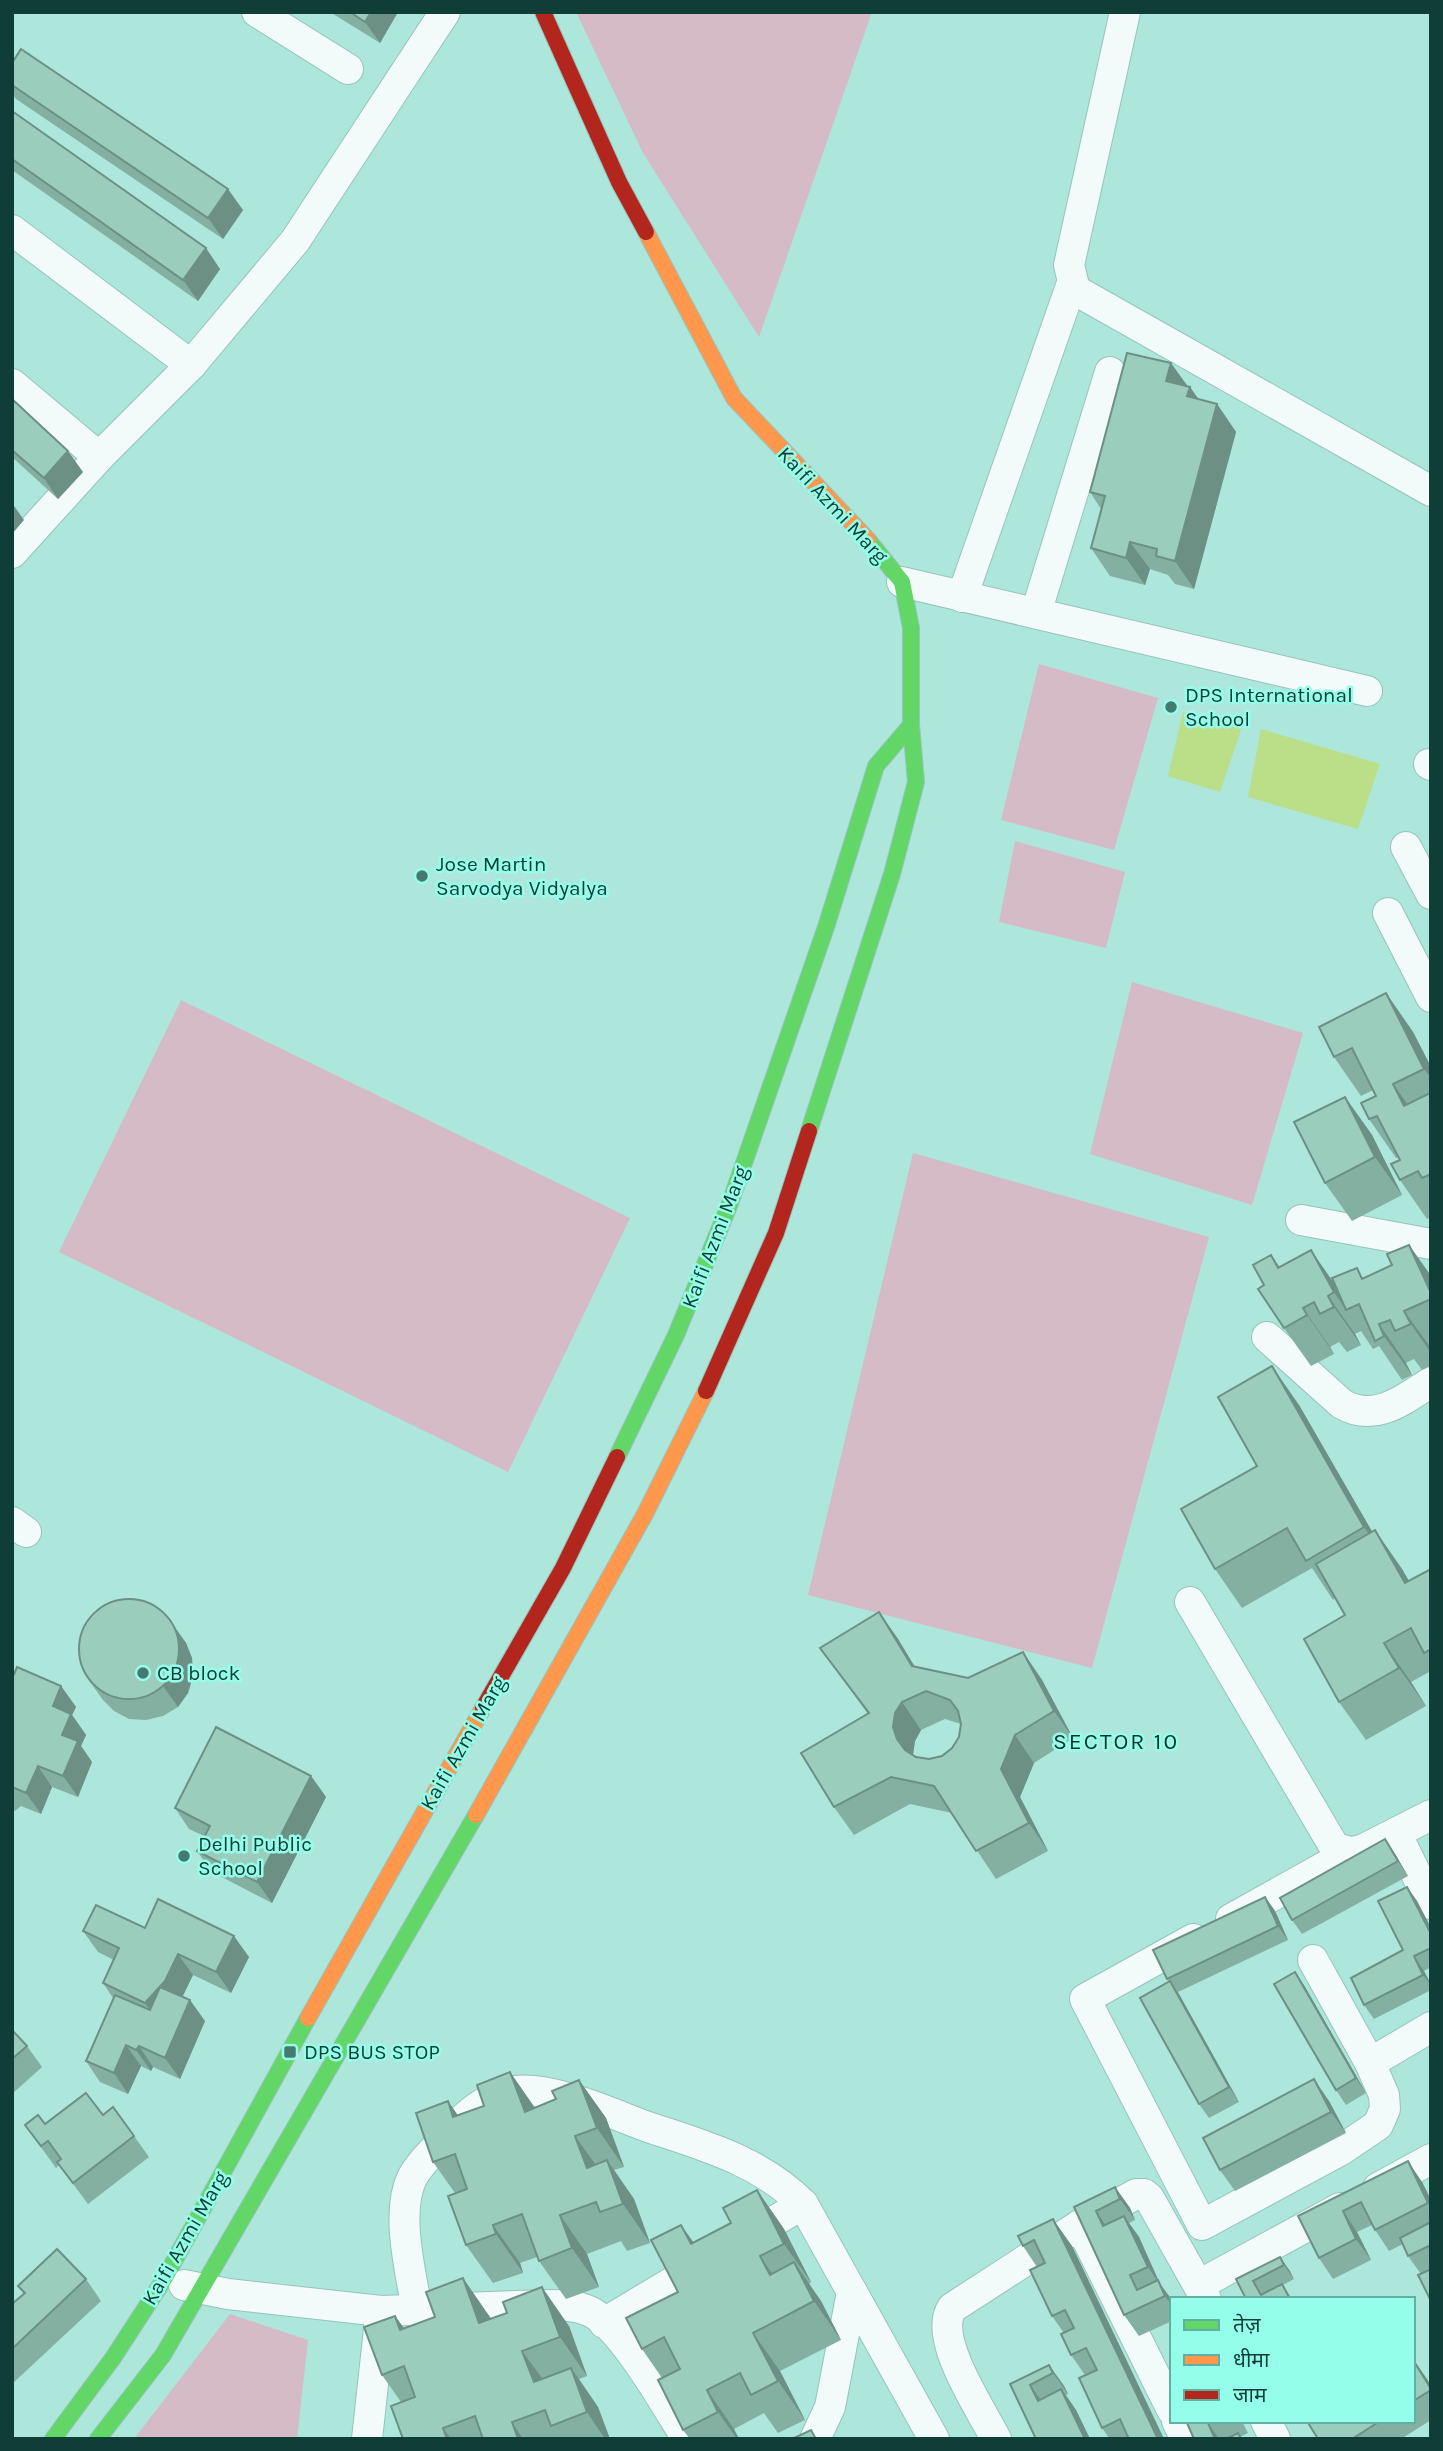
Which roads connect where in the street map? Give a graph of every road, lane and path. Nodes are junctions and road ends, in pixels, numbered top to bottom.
1 (257, 12) edge
2 (445, 12) edge
3 (543, 12) edge
4 (1125, 12) edge
5 (348, 69) dead end
6 (12, 230) edge
7 (1072, 284) junction
8 (191, 365) junction
9 (1110, 372) dead end
10 (12, 384) edge
11 (99, 457) junction
12 (1431, 491) edge
13 (12, 554) edge
14 (902, 582) junction
15 (962, 597) junction
16 (1036, 613) junction
17 (1367, 691) dead end
18 (911, 725) junction
19 (1406, 847) dead end
20 (1431, 894) edge
21 (1388, 913) dead end
22 (1431, 997) edge
23 (1301, 1220) dead end
24 (1431, 1244) edge
25 (1267, 1338) edge
26 (1431, 1382) edge
27 (1190, 1602) dead end
28 (1431, 1815) edge
29 (1396, 1833) junction
30 (1351, 1852) junction
31 (1431, 1904) edge
32 (1313, 1960) dead end
33 (1431, 2027) edge
34 (1370, 2063) junction
35 (1431, 2159) edge
36 (803, 2204) junction
37 (1080, 2225) junction
38 (163, 2281) junction
39 (201, 2288) junction
40 (852, 2292) junction
41 (1203, 2292) edge
42 (417, 2309) junction
43 (381, 2311) junction
44 (604, 2323) junction
45 (1170, 2406) edge
46 (1178, 2423) edge
47 (1267, 2423) edge
48 (53, 2439) edge
49 (98, 2439) edge
50 (367, 2439) edge
51 (688, 2439) edge
52 (816, 2439) edge
53 (934, 2439) edge
54 (996, 2439) edge
55 (1186, 2439) edge
56 (1275, 2439) edge

1 - 5 street
2 - 8 street
3 - 14 street, Kaifi Azmi Marg
4 - 7 street
6 - 8 street
7 - 12 street
7 - 15 street
8 - 11 street
9 - 16 street
10 - 11 street
11 - 13 street
14 - 15 street
14 - 18 street, Kaifi Azmi Marg
15 - 16 street
16 - 17 street
18 - 38 street, Kaifi Azmi Marg
18 - 39 street
19 - 20 street
21 - 22 street
23 - 24 street
25 - 26 street
27 - 30 street
28 - 29 street
29 - 30 street
29 - 31 street
30 - 34 street
32 - 34 street
33 - 34 street
35 - 41 street
36 - 40 street
36 - 42 street
36 - 44 street
37 - 41 street
37 - 45 street
37 - 54 street
38 - 39 street
38 - 48 street, Kaifi Azmi Marg
39 - 43 street
39 - 49 street
40 - 52 street
40 - 53 street
42 - 43 street
42 - 44 street
43 - 50 street
44 - 51 street
46 - 55 street
47 - 56 street

